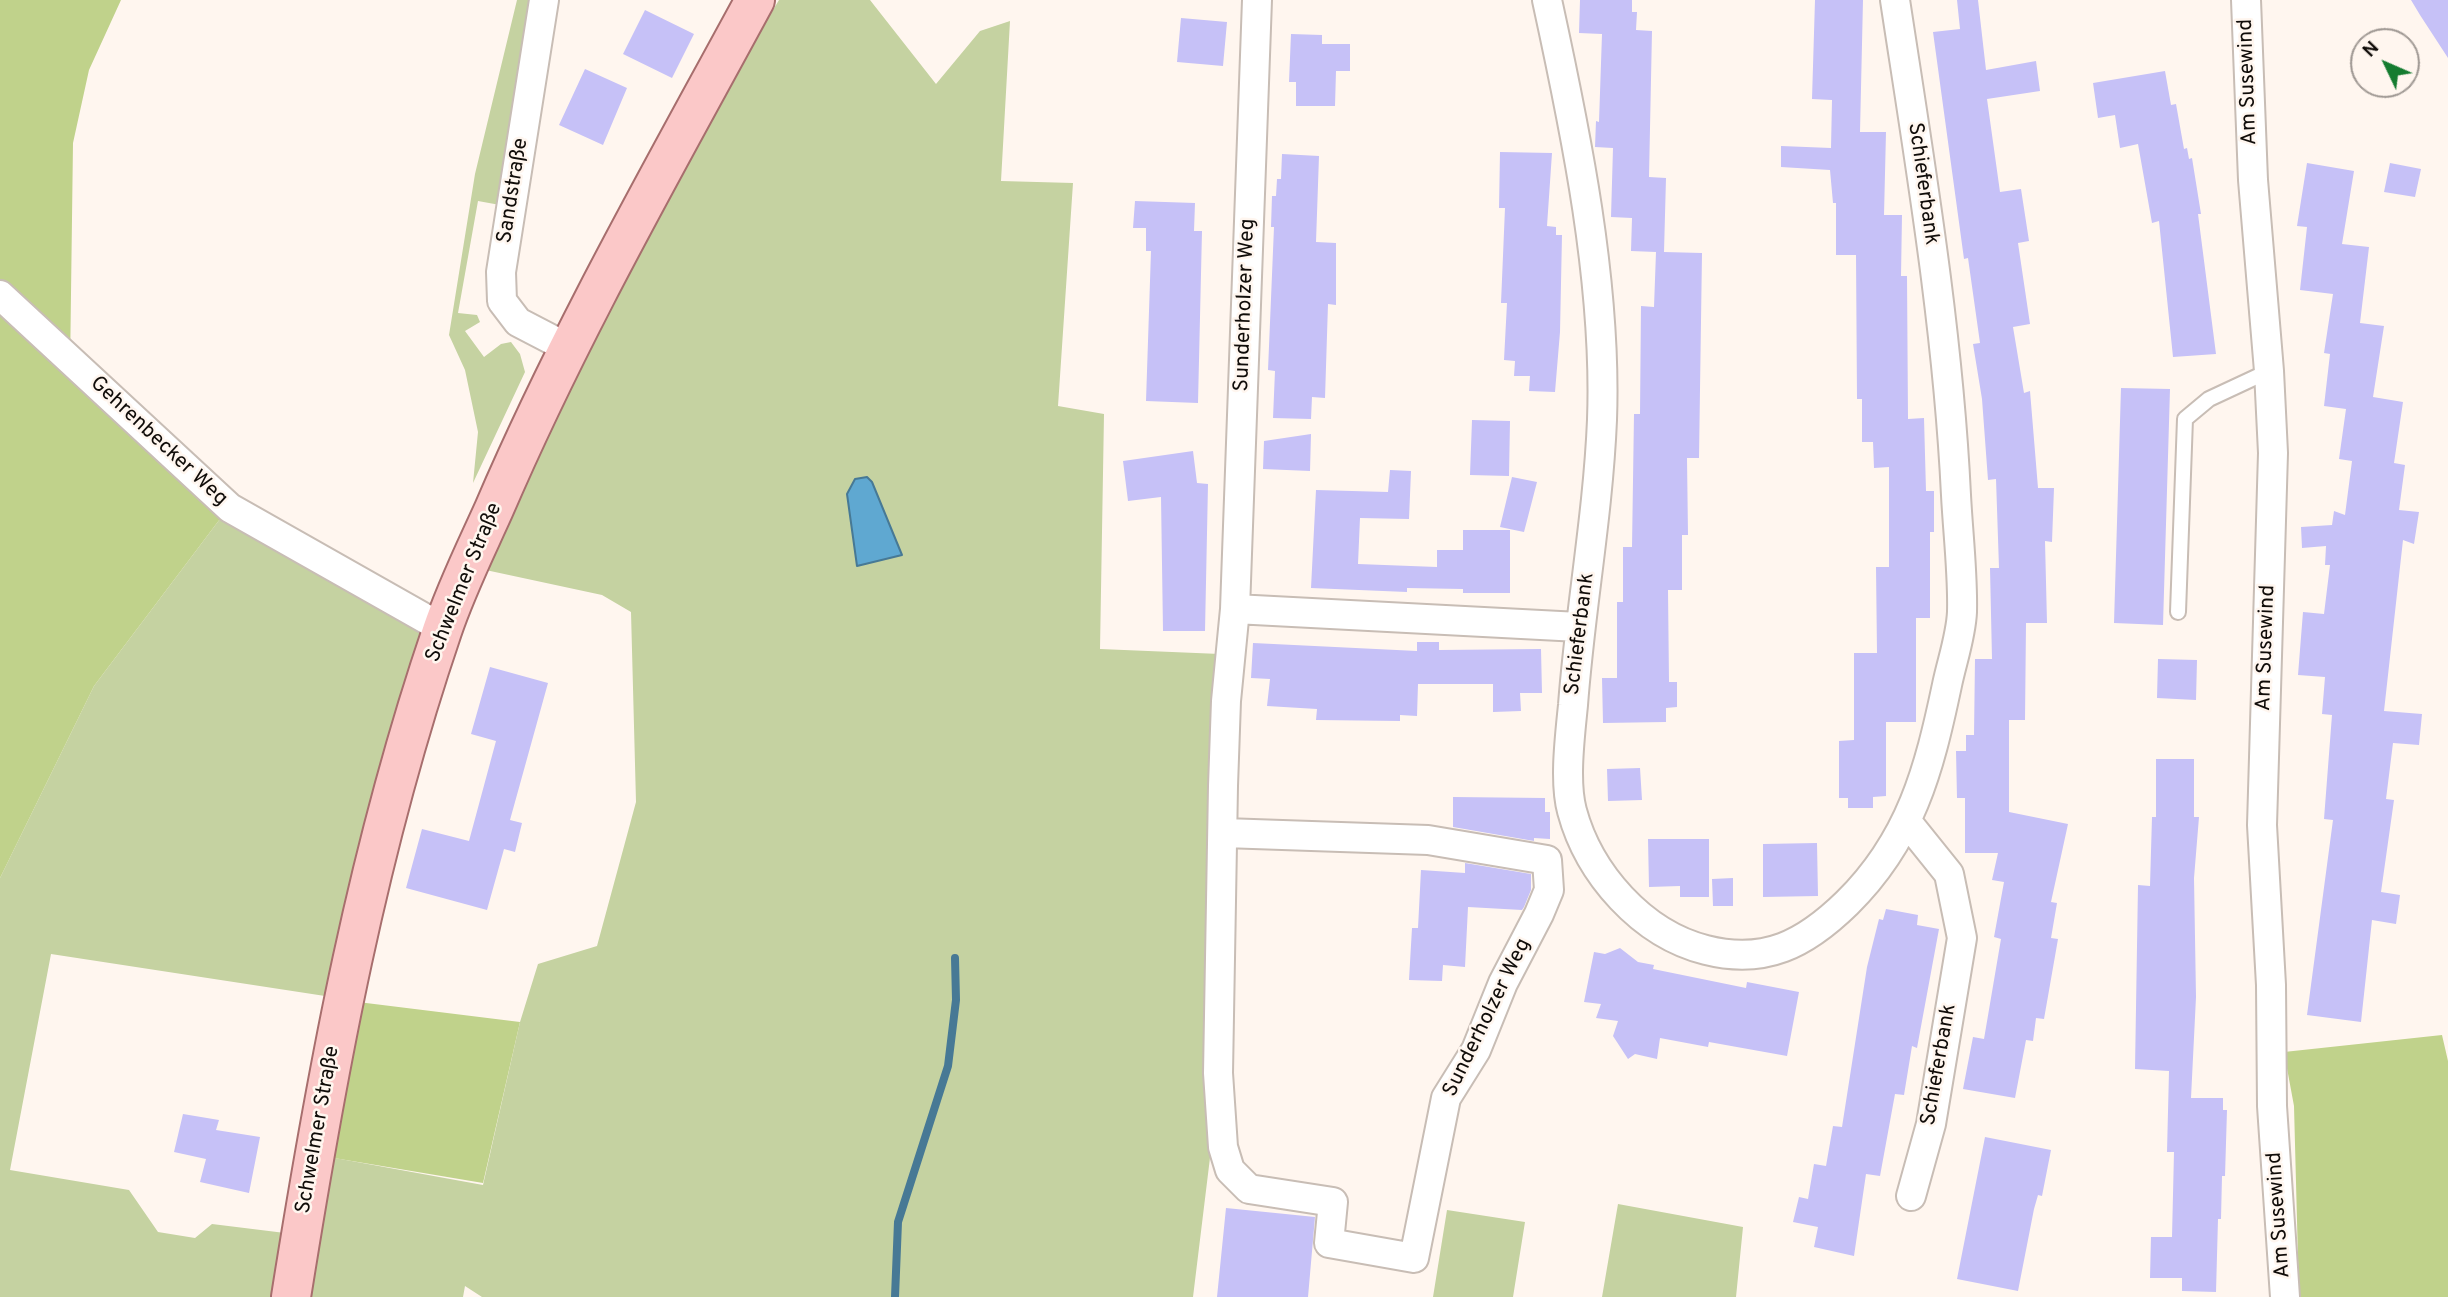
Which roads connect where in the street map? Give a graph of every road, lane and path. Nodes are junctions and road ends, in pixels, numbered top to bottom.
1 (544, 0) edge
2 (755, 0) edge
3 (1257, 0) edge
4 (1547, 0) edge
5 (1895, 0) edge
6 (2246, 0) edge
7 (0, 295) edge
8 (568, 348) junction
9 (2269, 371) junction
10 (1235, 610) junction
11 (2178, 611) dead end
12 (1579, 627) junction
13 (443, 628) junction
14 (1908, 823) junction
15 (1224, 833) junction
16 (1912, 1196) dead end
17 (291, 1297) edge
18 (2285, 1297) edge

1 - 8 street, Sandstraße
2 - 8 main road, Schwelmer Straße
3 - 10 street, Sunderholzer Weg
4 - 12 street, Schieferbank
5 - 14 street, Schieferbank
6 - 9 street, Am Susewind
7 - 13 street, Gehrenbecker Weg
8 - 13 main road, Schwelmer Straße
9 - 11 lane
9 - 18 street, Am Susewind
10 - 12 street
10 - 15 street, Sunderholzer Weg
12 - 14 street, Schieferbank
13 - 17 main road, Schwelmer Straße
14 - 16 street, Schieferbank
15 - 15 street, Sunderholzer Weg

